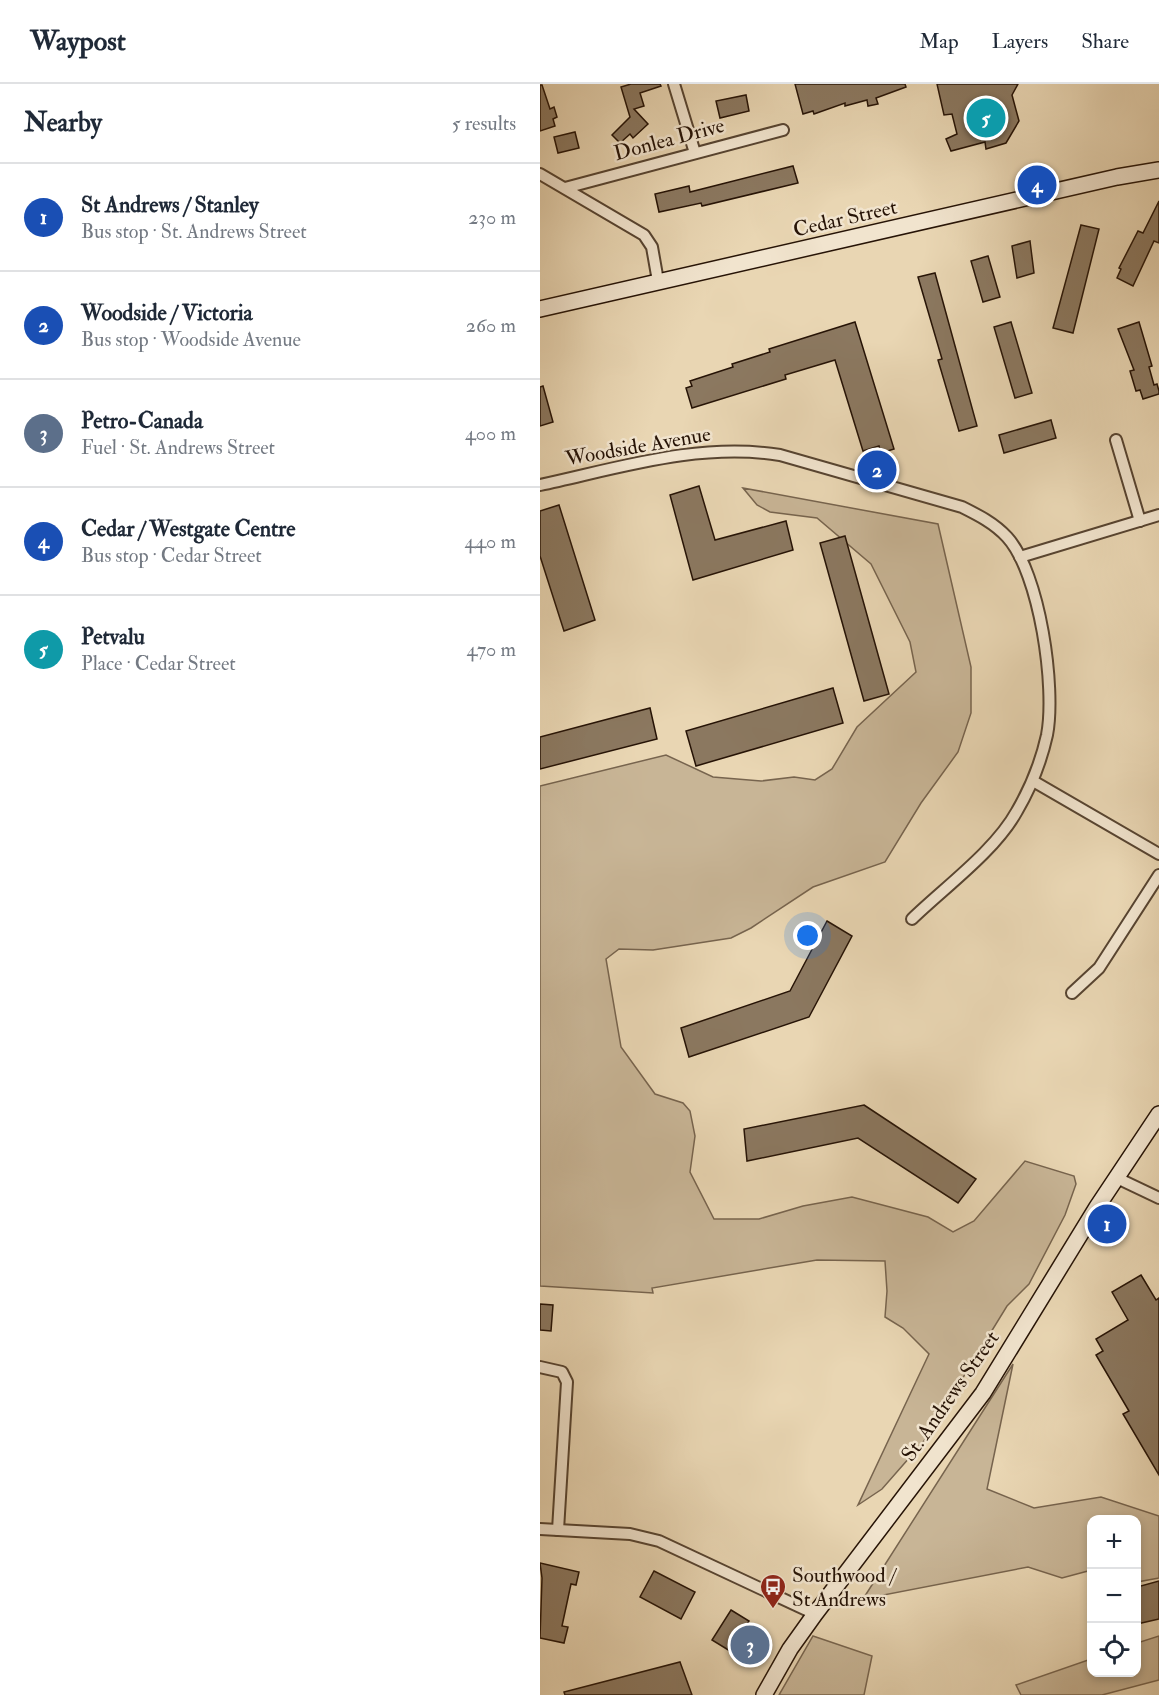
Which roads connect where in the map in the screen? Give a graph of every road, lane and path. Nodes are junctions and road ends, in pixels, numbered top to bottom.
1 (674, 84) edge
2 (783, 130) dead end
3 (695, 153) junction
4 (1159, 170) edge
5 (540, 174) edge
6 (565, 188) junction
7 (658, 281) junction
8 (540, 309) edge
9 (1116, 440) dead end
10 (540, 485) edge
11 (1159, 515) edge
12 (1140, 520) junction
13 (1020, 557) junction
14 (1033, 781) junction
15 (1159, 854) edge
16 (1159, 875) edge
17 (912, 919) dead end
18 (1072, 993) dead end
19 (1159, 1114) edge
20 (1117, 1178) junction
21 (1159, 1198) edge
22 (540, 1367) edge
23 (540, 1529) edge
24 (558, 1530) junction
25 (815, 1614) junction
26 (764, 1695) edge

1 - 3 street
2 - 3 street, Donlea Drive
3 - 6 street, Donlea Drive
4 - 7 main road, Cedar Street
5 - 6 street
6 - 7 street
7 - 8 main road, Cedar Street
9 - 12 street
10 - 13 street, Woodside Avenue
11 - 12 street
12 - 13 street
13 - 14 street, Woodside Avenue
14 - 15 street
14 - 17 street, Woodside Avenue
16 - 18 street
19 - 20 main road, St. Andrews Street
20 - 21 street
20 - 25 main road, St. Andrews Street
22 - 24 street
23 - 24 street
24 - 25 street
25 - 26 main road, St. Andrews Street

